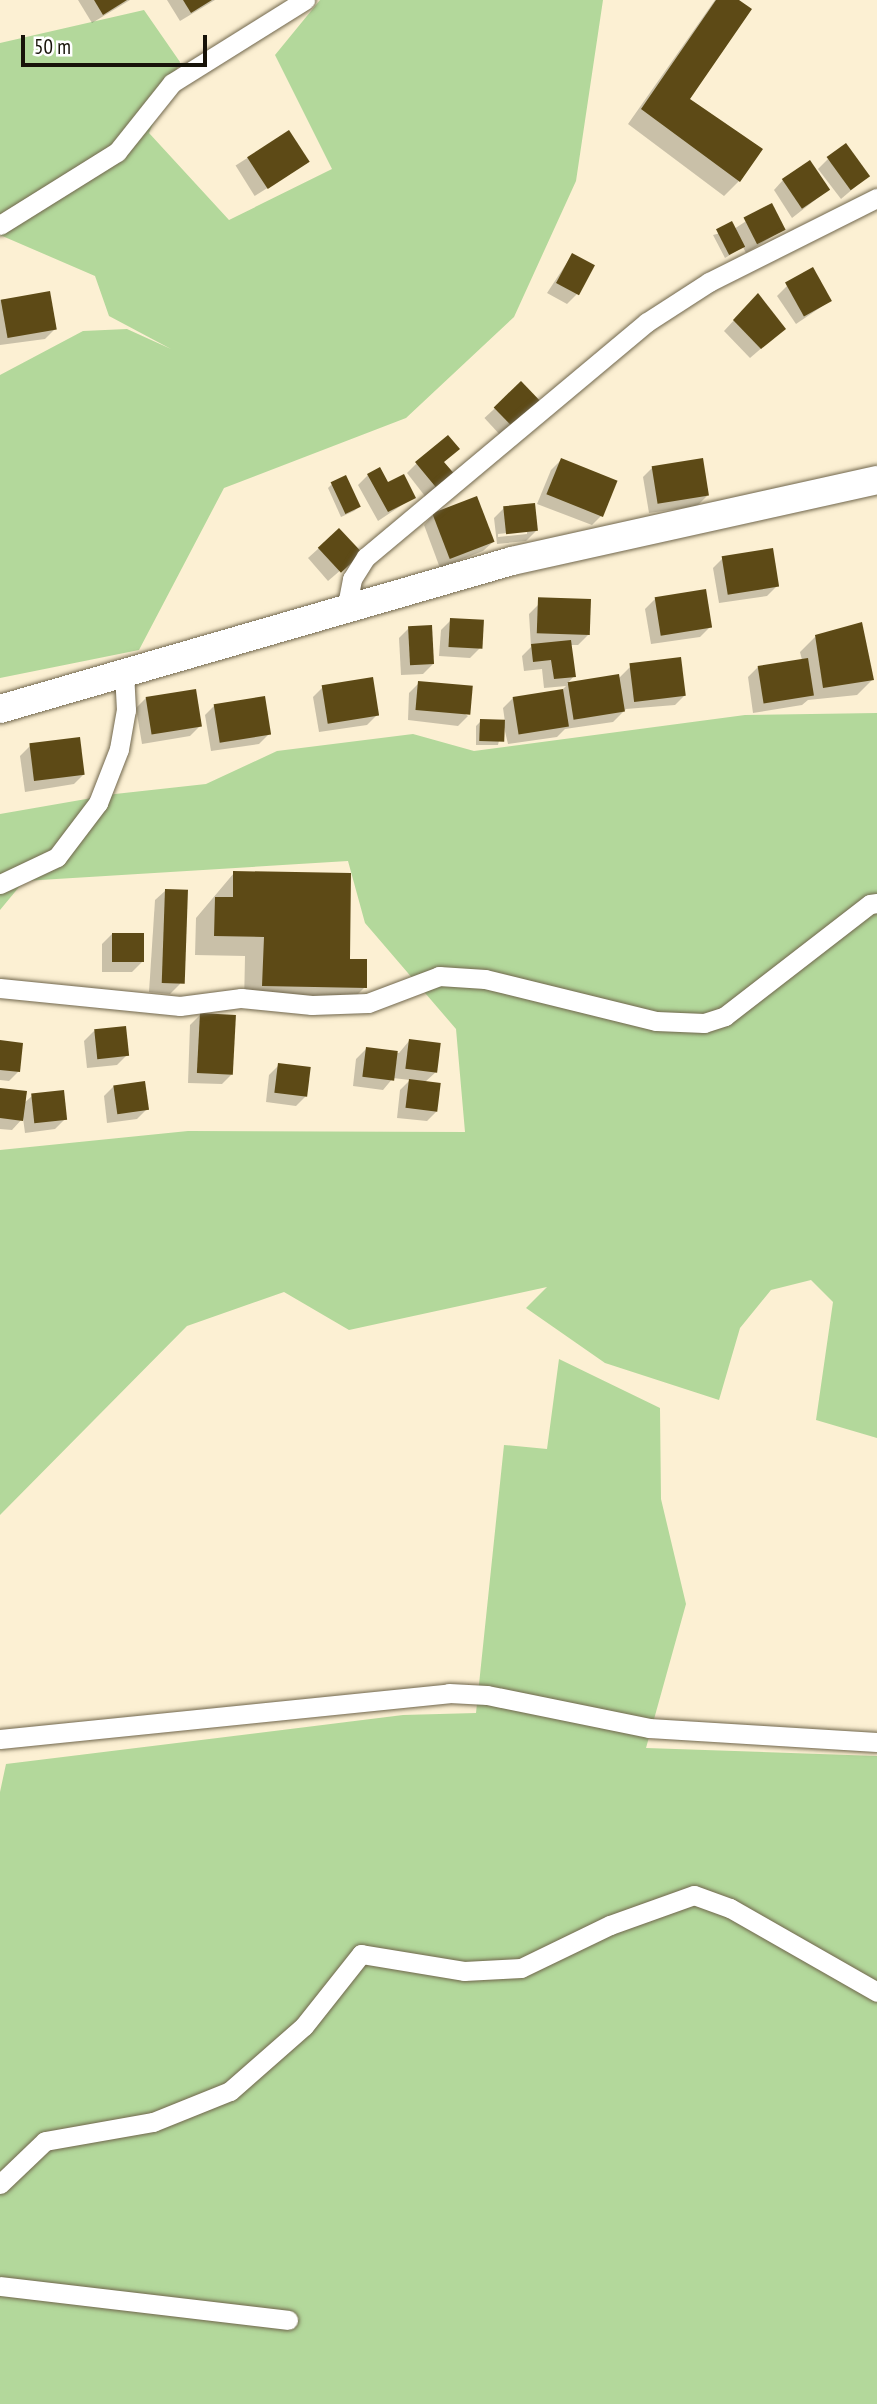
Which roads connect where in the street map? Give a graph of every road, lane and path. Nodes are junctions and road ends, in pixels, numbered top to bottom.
1 (305, 0) edge
2 (877, 198) edge
3 (0, 225) edge
4 (877, 480) edge
5 (346, 610) junction
6 (124, 675) junction
7 (0, 709) edge
8 (0, 884) edge
9 (877, 903) edge
10 (0, 988) edge
11 (0, 1739) edge
12 (877, 1742) edge
13 (877, 1992) edge
14 (0, 2185) edge
15 (0, 2286) edge
16 (288, 2320) dead end

1 - 3 street
2 - 5 street
4 - 5 street
5 - 6 street
6 - 7 street
6 - 8 street
9 - 10 street
11 - 12 street
13 - 14 street
15 - 16 street

